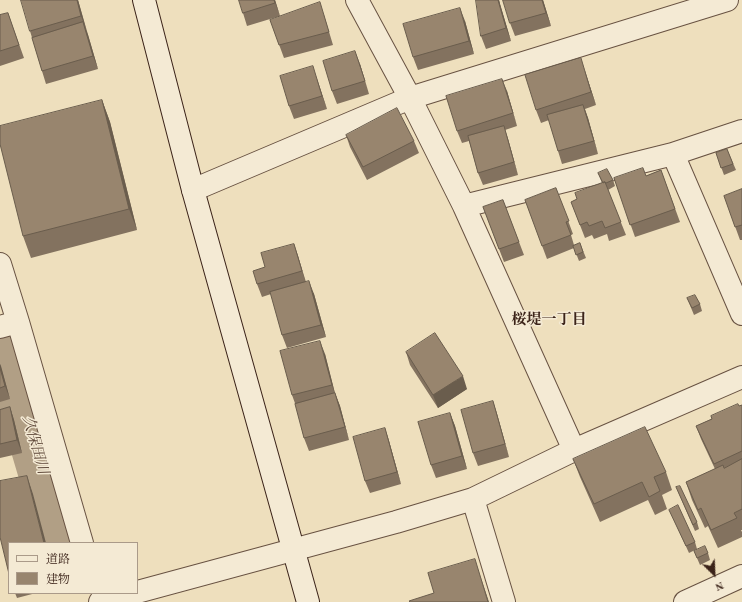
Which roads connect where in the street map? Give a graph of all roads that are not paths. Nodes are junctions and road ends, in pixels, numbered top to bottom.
1 (144, 0) edge
2 (357, 0) edge
3 (727, 0) edge
4 (410, 98) junction
5 (742, 131) edge
6 (673, 154) junction
7 (193, 190) junction
8 (464, 206) junction
9 (0, 264) edge
10 (742, 314) edge
11 (9, 325) edge
12 (742, 377) edge
13 (574, 450) junction
14 (473, 500) junction
15 (82, 542) edge
16 (294, 550) junction
17 (742, 576) edge
18 (138, 592) edge
19 (130, 594) edge
20 (100, 602) edge
21 (308, 602) edge
22 (504, 602) edge
23 (685, 602) edge

1 - 7 street
2 - 4 street
3 - 4 street
4 - 7 street
4 - 8 street
5 - 6 street
6 - 8 street
6 - 10 street
7 - 16 street
8 - 13 street
9 - 11 street
11 - 15 street
12 - 13 street
13 - 14 street
14 - 16 street
14 - 22 street
16 - 18 street
16 - 21 street
17 - 23 street
19 - 20 street

